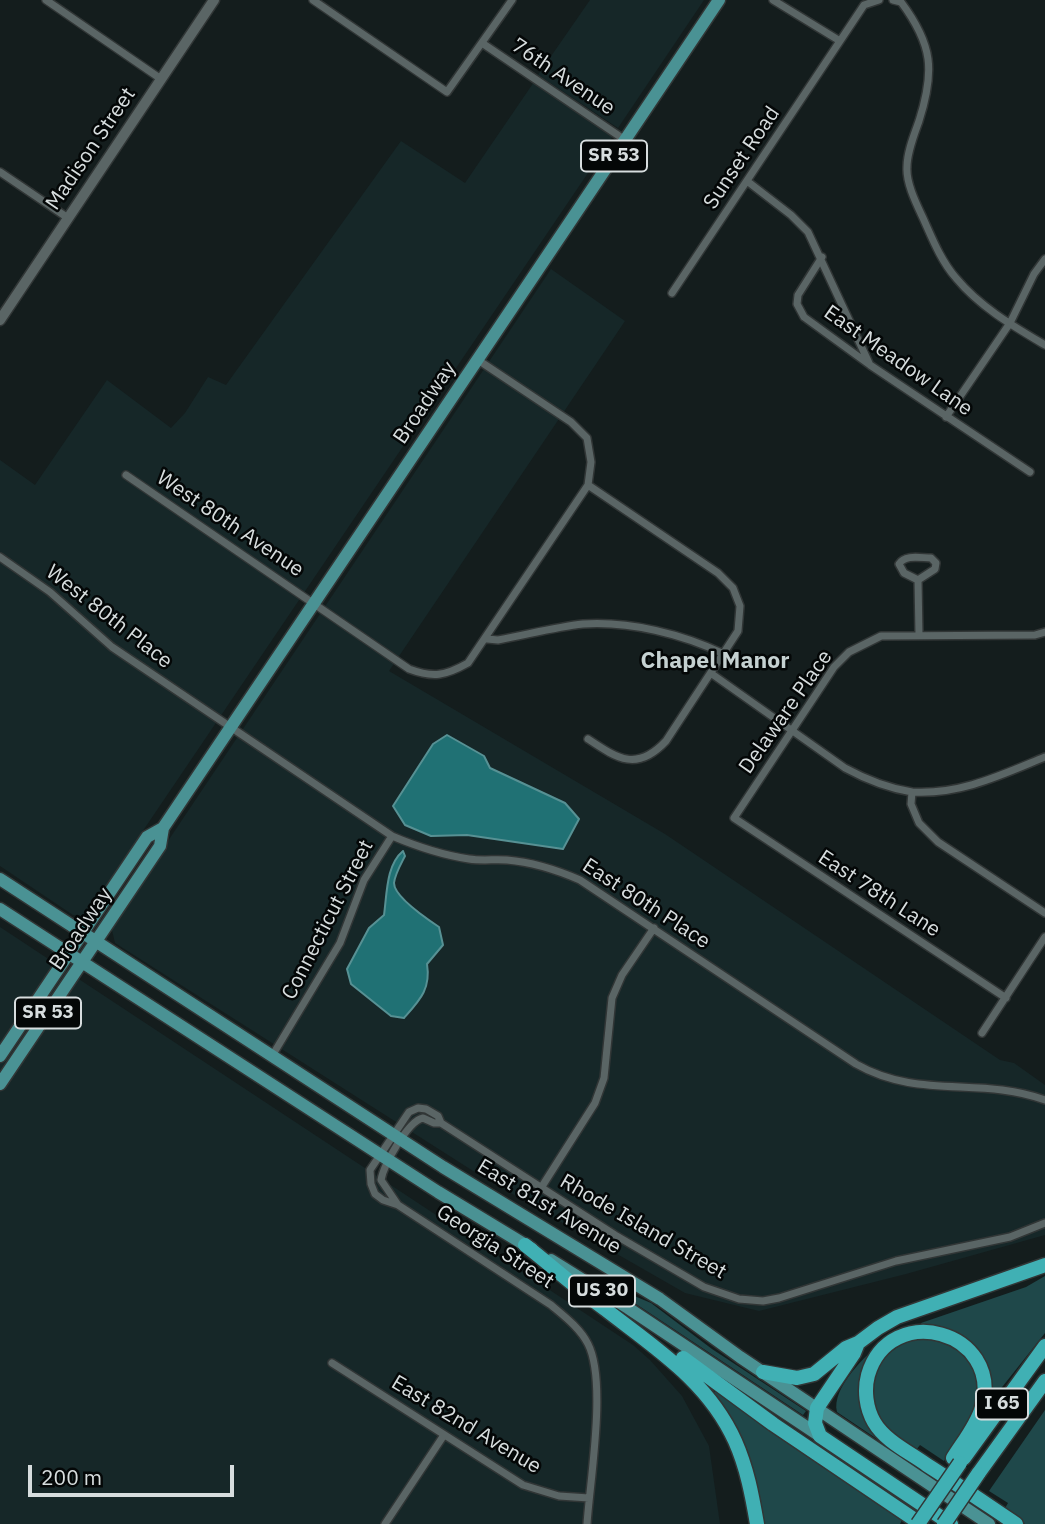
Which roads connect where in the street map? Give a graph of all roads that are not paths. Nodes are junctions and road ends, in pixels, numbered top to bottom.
1 (214, 0) edge
2 (313, 0) edge
3 (512, 0) edge
4 (719, 0) edge
5 (773, 0) edge
6 (879, 0) edge
7 (893, 0) edge
8 (51, 1) edge
9 (840, 41) junction
10 (482, 43) junction
11 (161, 79) junction
12 (625, 140) junction
13 (0, 172) edge
14 (747, 181) junction
15 (68, 218) junction
16 (822, 257) junction
17 (1045, 259) edge
18 (672, 293) dead end
19 (0, 320) edge
20 (1010, 324) junction
21 (1045, 345) edge
22 (478, 360) junction
23 (870, 365) junction
24 (946, 417) junction
25 (1030, 472) dead end
26 (126, 475) dead end
27 (588, 485) junction
28 (0, 557) edge
29 (918, 580) junction
30 (314, 603) junction
31 (1045, 632) edge
32 (919, 635) junction
33 (486, 639) junction
34 (724, 654) junction
35 (712, 674) junction
36 (231, 728) junction
37 (792, 729) junction
38 (588, 739) dead end
39 (1045, 757) edge
40 (912, 792) junction
41 (734, 818) joint
42 (163, 828) junction
43 (392, 836) junction
44 (0, 879) edge
45 (0, 909) edge
46 (1045, 913) edge
47 (654, 928) junction
48 (82, 932) junction
49 (1045, 937) edge
50 (96, 941) junction
51 (68, 953) junction
52 (82, 962) junction
53 (1006, 998) junction
54 (982, 1032) dead end
55 (0, 1056) edge
56 (272, 1056) junction
57 (0, 1084) edge
58 (1045, 1100) edge
59 (397, 1137) junction
60 (385, 1157) junction
61 (541, 1188) junction
62 (398, 1205) junction
63 (1045, 1223) edge
64 (525, 1245) junction
65 (1045, 1265) edge
66 (625, 1323) junction
67 (858, 1343) junction
68 (1045, 1346) edge
69 (332, 1363) dead end
70 (763, 1372) junction
71 (1045, 1381) edge
72 (817, 1408) junction
73 (444, 1435) junction
74 (820, 1436) junction
75 (957, 1460) junction
76 (962, 1496) junction
77 (589, 1498) junction
78 (385, 1524) edge
79 (587, 1524) edge
80 (757, 1524) edge
81 (919, 1524) edge
82 (944, 1524) edge
83 (951, 1524) edge
84 (989, 1524) edge
85 (1016, 1524) edge

1 - 11 street, Madison Street
2 - 10 street
3 - 10 street
4 - 12 main road, Broadway / SR 53
5 - 9 street
6 - 9 street, Sunset Road
7 - 20 street
8 - 11 street
9 - 14 street, Sunset Road
10 - 12 street, 76th Avenue
11 - 15 street, Madison Street
12 - 22 main road, Broadway / SR 53
13 - 15 street
14 - 16 street
14 - 18 street, Sunset Road
15 - 19 street, Madison Street
16 - 23 street
16 - 23 street, East Meadow Lane
17 - 20 street
20 - 21 street
20 - 24 street
22 - 27 street
22 - 30 main road, Broadway / SR 53
23 - 24 street, East Meadow Lane
24 - 25 street, East Meadow Lane
26 - 30 street, West 80th Avenue
27 - 33 street
27 - 34 street
28 - 36 street, West 80th Place
29 - 29 street
29 - 32 street
30 - 33 street
30 - 36 main road, Broadway / SR 53
31 - 32 street, Delaware Place
32 - 37 street, Delaware Place
33 - 34 street
34 - 35 street
35 - 37 street
35 - 38 street
36 - 42 main road, Broadway / SR 53
36 - 43 street, East 80th Place
37 - 40 street
37 - 41 street, Delaware Place
39 - 40 street
40 - 46 street
41 - 53 street, East 78th Lane
42 - 48 main road, Broadway / SR 53
42 - 50 main road, Broadway / SR 53
43 - 47 street, East 80th Place
43 - 56 street, Connecticut Street
44 - 48 main road, US 30
45 - 51 main road, US 30
47 - 58 street, East 80th Place
47 - 61 street
48 - 50 main road, East 81st Avenue / US 30
48 - 51 main road, Broadway / SR 53
49 - 53 street
50 - 52 main road, Broadway / SR 53
50 - 56 main road, East 81st Avenue / US 30
51 - 52 main road, East 81st Avenue / US 30
51 - 55 main road, Broadway / SR 53
52 - 57 main road, Broadway / SR 53
52 - 60 main road, East 81st Avenue / US 30
53 - 54 street
56 - 59 main road, East 81st Avenue / US 30
59 - 60 street, Rhode Island Street
59 - 61 street, Rhode Island Street
59 - 70 main road, East 81st Avenue / US 30
60 - 62 street, Georgia Street
60 - 62 street, Georgia Street
60 - 64 main road, East 81st Avenue / US 30
61 - 63 street, Rhode Island Street
62 - 77 street, Georgia Street
64 - 66 highway
64 - 74 main road, East 81st Avenue / US 30
65 - 67 highway
66 - 80 highway
66 - 81 highway
67 - 70 highway
67 - 72 highway
68 - 75 highway, I 65
69 - 73 street, East 82nd Avenue
70 - 72 main road, East 81st Avenue / US 30
71 - 76 highway, I 65, bridge
72 - 74 highway
72 - 84 main road, East 81st Avenue / US 30
73 - 77 street, East 82nd Avenue
73 - 78 street
74 - 83 highway, East 81st Avenue / US 30
75 - 81 highway, I 65, bridge
75 - 85 highway
76 - 82 highway, I 65, bridge
76 - 83 highway, bridge
77 - 79 street, Georgia Street

